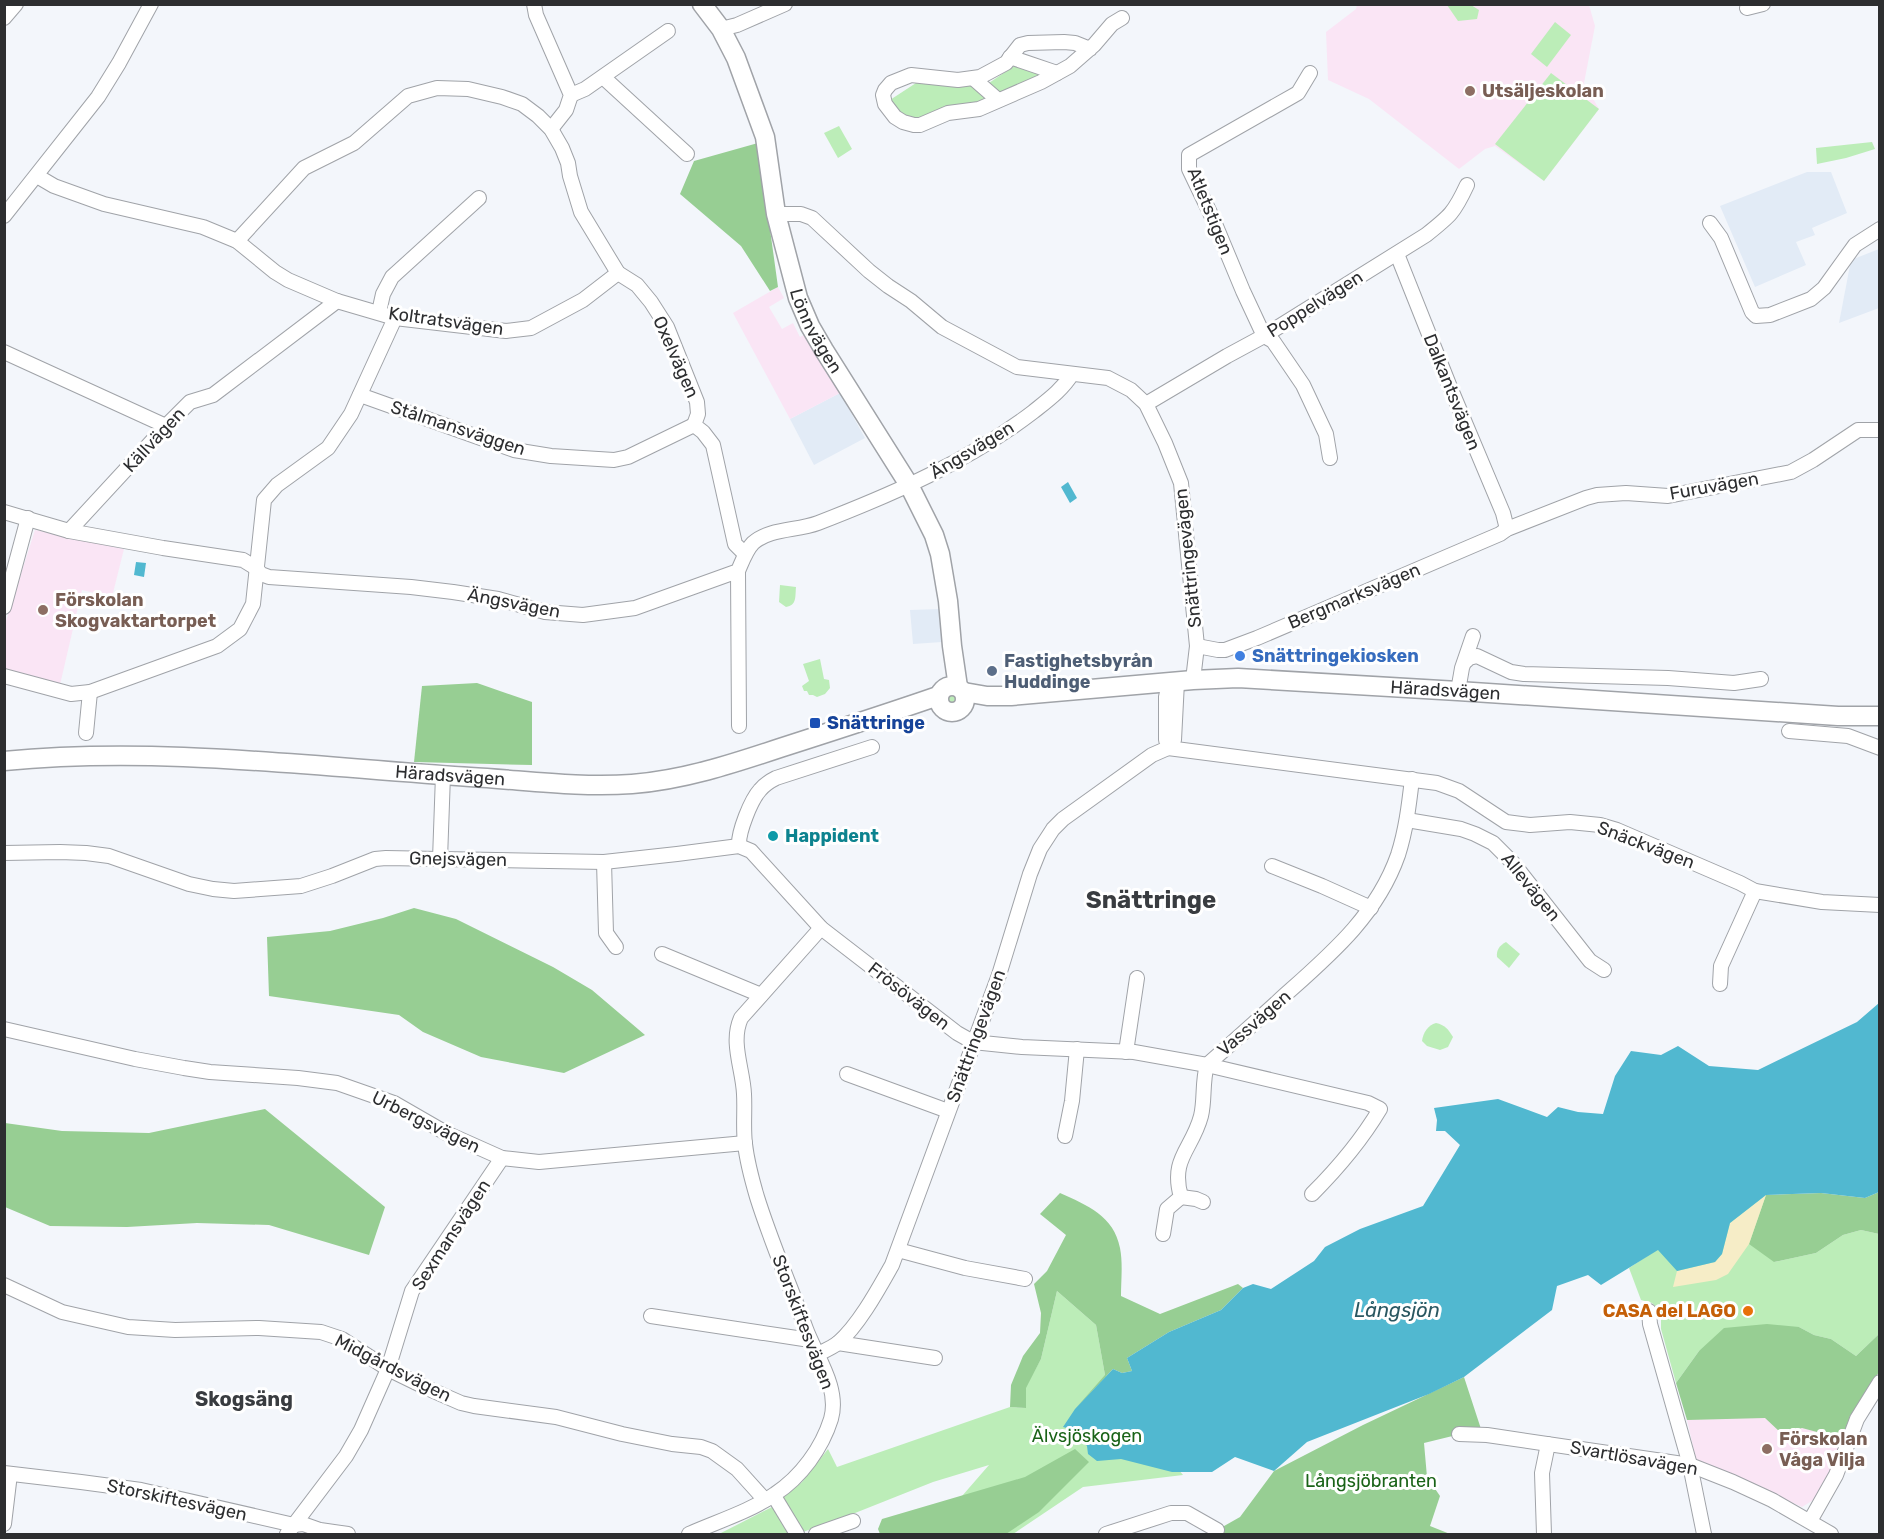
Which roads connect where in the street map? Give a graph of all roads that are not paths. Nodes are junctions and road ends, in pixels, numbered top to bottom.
1 (16, 4) edge
2 (151, 4) edge
3 (534, 4) edge
4 (702, 4) edge
5 (785, 4) edge
6 (1763, 4) edge
7 (1747, 8) dead end
8 (4, 18) edge
9 (1122, 18) dead end
10 (721, 29) junction
11 (668, 31) dead end
12 (1090, 49) junction
13 (1010, 57) junction
14 (1057, 73) junction
15 (1310, 73) dead end
16 (603, 77) junction
17 (974, 79) junction
18 (571, 95) junction
19 (998, 100) junction
20 (551, 129) junction
21 (687, 154) dead end
22 (37, 176) junction
23 (1467, 184) dead end
24 (479, 198) dead end
25 (777, 214) junction
26 (4, 216) edge
27 (1710, 223) dead end
28 (1880, 229) edge
29 (237, 241) junction
30 (1397, 254) junction
31 (618, 273) junction
32 (338, 301) junction
33 (379, 312) junction
34 (395, 318) junction
35 (1264, 336) junction
36 (4, 352) edge
37 (1072, 374) junction
38 (360, 395) junction
39 (1146, 404) junction
40 (694, 425) junction
41 (166, 426) junction
42 (1880, 430) edge
43 (1330, 458) dead end
44 (909, 485) junction
45 (4, 512) edge
46 (28, 518) junction
47 (1507, 529) junction
48 (69, 531) junction
49 (745, 554) junction
50 (256, 568) junction
51 (738, 571) junction
52 (4, 607) edge
53 (1473, 636) dead end
54 (1197, 646) junction
55 (1466, 661) junction
56 (4, 676) edge
57 (1761, 679) dead end
58 (1180, 682) junction
59 (1458, 691) junction
60 (90, 692) junction
61 (952, 695) junction
62 (837, 714) dead end
63 (1880, 716) edge
64 (866, 721) junction
65 (808, 725) dead end
66 (739, 726) dead end
67 (1790, 731) dead end
68 (86, 733) dead end
69 (796, 743) junction
70 (872, 747) dead end
71 (1168, 748) junction
72 (1880, 748) edge
73 (4, 760) edge
74 (442, 775) junction
75 (1412, 779) junction
76 (1407, 820) junction
77 (739, 846) junction
78 (4, 854) edge
79 (440, 859) junction
80 (604, 862) junction
81 (1272, 866) dead end
82 (1755, 891) junction
83 (1880, 905) edge
84 (1371, 908) junction
85 (821, 928) junction
86 (616, 947) dead end
87 (662, 954) dead end
88 (1604, 970) dead end
89 (1137, 978) dead end
90 (1720, 984) dead end
91 (761, 996) junction
92 (4, 1029) edge
93 (973, 1042) junction
94 (1077, 1050) junction
95 (1126, 1052) junction
96 (1206, 1065) junction
97 (847, 1074) dead end
98 (948, 1111) junction
99 (1065, 1137) dead end
100 (745, 1143) junction
101 (502, 1158) junction
102 (1312, 1194) dead end
103 (1181, 1197) junction
104 (1203, 1202) dead end
105 (1163, 1234) dead end
106 (898, 1250) junction
107 (1025, 1279) dead end
108 (4, 1285) edge
109 (1650, 1311) dead end
110 (651, 1316) dead end
111 (810, 1340) junction
112 (838, 1343) junction
113 (818, 1354) junction
114 (935, 1358) dead end
115 (388, 1368) junction
116 (1880, 1382) edge
117 (1459, 1434) dead end
118 (1548, 1444) junction
119 (1690, 1465) junction
120 (7, 1474) edge
121 (769, 1498) junction
122 (853, 1521) dead end
123 (1810, 1521) junction
124 (4, 1524) edge
125 (291, 1530) edge
126 (1216, 1530) dead end
127 (348, 1534) edge
128 (689, 1534) edge
129 (797, 1534) edge
130 (816, 1534) edge
131 (1106, 1534) edge
132 (1544, 1534) edge
133 (1704, 1534) edge
134 (1831, 1534) edge

1 - 8 street
2 - 22 street
3 - 18 street
4 - 10 street, Lönnvägen
5 - 10 street
6 - 7 street
9 - 12 street
10 - 25 street, Lönnvägen
11 - 16 street
12 - 13 street
12 - 14 street
13 - 14 street
13 - 17 street
14 - 19 street
15 - 35 street, Atletstigen
16 - 18 street
16 - 21 street
17 - 19 street
17 - 19 street
18 - 20 street
20 - 29 street, Oxelvägen
20 - 31 street, Oxelvägen
22 - 26 street
22 - 29 street, Koltratsvägen
23 - 30 street, Poppelvägen
24 - 33 street
25 - 37 street, Snättringevägen
25 - 44 street, Lönnvägen
27 - 28 street
29 - 32 street, Koltratsvägen
30 - 35 street, Poppelvägen
30 - 47 street, Dalkantsvägen
31 - 34 street, Koltratsvägen
31 - 40 street, Oxelvägen
32 - 33 street, Koltratsvägen
32 - 41 street, Källvägen
33 - 34 street, Koltratsvägen
34 - 38 street
35 - 39 street, Poppelvägen
35 - 43 street
36 - 41 street
37 - 39 street, Snättringevägen
37 - 44 street, Ängsvägen
38 - 40 street, Stålmansväggen
38 - 50 street
39 - 54 street, Snättringevägen
40 - 49 street, Oxelvägen
41 - 48 street, Källvägen
42 - 47 street, Furuvägen
44 - 49 street, Ängsvägen
44 - 61 street, Lönnvägen
45 - 46 street, Ängsvägen
46 - 48 street, Ängsvägen
46 - 52 street
47 - 54 street, Bergmarksvägen
48 - 50 street, Ängsvägen
49 - 51 street, Ängsvägen
50 - 51 street, Ängsvägen
50 - 60 street
51 - 66 street
53 - 55 street
54 - 58 street, Snättringevägen
55 - 57 street, Häradsvägen
55 - 59 street
56 - 60 street
58 - 59 street, Häradsvägen
58 - 61 street, Häradsvägen
58 - 71 street, Snättringevägen
59 - 63 street, Häradsvägen
60 - 68 street
61 - 64 street, Häradsvägen
62 - 64 street
64 - 69 street, Häradsvägen
65 - 69 street
67 - 72 street
69 - 74 street, Häradsvägen
70 - 77 street
71 - 75 street, Snäckvägen
71 - 93 street, Snättringevägen
73 - 74 street, Häradsvägen
74 - 79 street
75 - 76 street, Vassvägen
75 - 82 street, Snäckvägen
76 - 84 street, Vassvägen
76 - 88 street, Allevägen
77 - 80 street, Gnejsvägen
77 - 85 street, Frösövägen
78 - 79 street, Gnejsvägen
79 - 80 street, Gnejsvägen
80 - 86 street
81 - 84 street
82 - 83 street, Snäckvägen
82 - 90 street
84 - 96 street, Vassvägen
85 - 91 street
85 - 93 street, Frösövägen
87 - 91 street
89 - 95 street
91 - 100 street, Storskiftesvägen
92 - 101 street, Urbergsvägen
93 - 94 street, Frösövägen
93 - 98 street, Snättringevägen
94 - 95 street, Frösövägen
94 - 99 street
95 - 96 street, Frösövägen
96 - 102 street, Frösövägen
96 - 103 street, Vassvägen
97 - 98 street
98 - 106 street, Snättringevägen
100 - 101 street, Urbergsvägen
100 - 111 street, Storskiftesvägen
101 - 115 street, Sexmansvägen
103 - 104 street
103 - 105 street
106 - 107 street
106 - 112 street, Snättringevägen
108 - 115 street, Midgårdsvägen
109 - 119 street
110 - 111 street
111 - 113 street, Storskiftesvägen
112 - 113 street, Snättringevägen
112 - 114 street
113 - 121 street, Storskiftesvägen
115 - 121 street, Midgårdsvägen
115 - 125 street, Sexmansvägen
116 - 123 street
117 - 118 street, Svartlösavägen
118 - 119 street, Svartlösavägen
118 - 132 street
119 - 123 street, Svartlösavägen
119 - 133 street
120 - 124 street
120 - 125 street, Storskiftesvägen
121 - 128 street, Storskiftesvägen
121 - 129 street, Midgårdsvägen
122 - 130 street
123 - 134 street, Svartlösavägen
125 - 127 street, Storskiftesvägen
126 - 131 street

